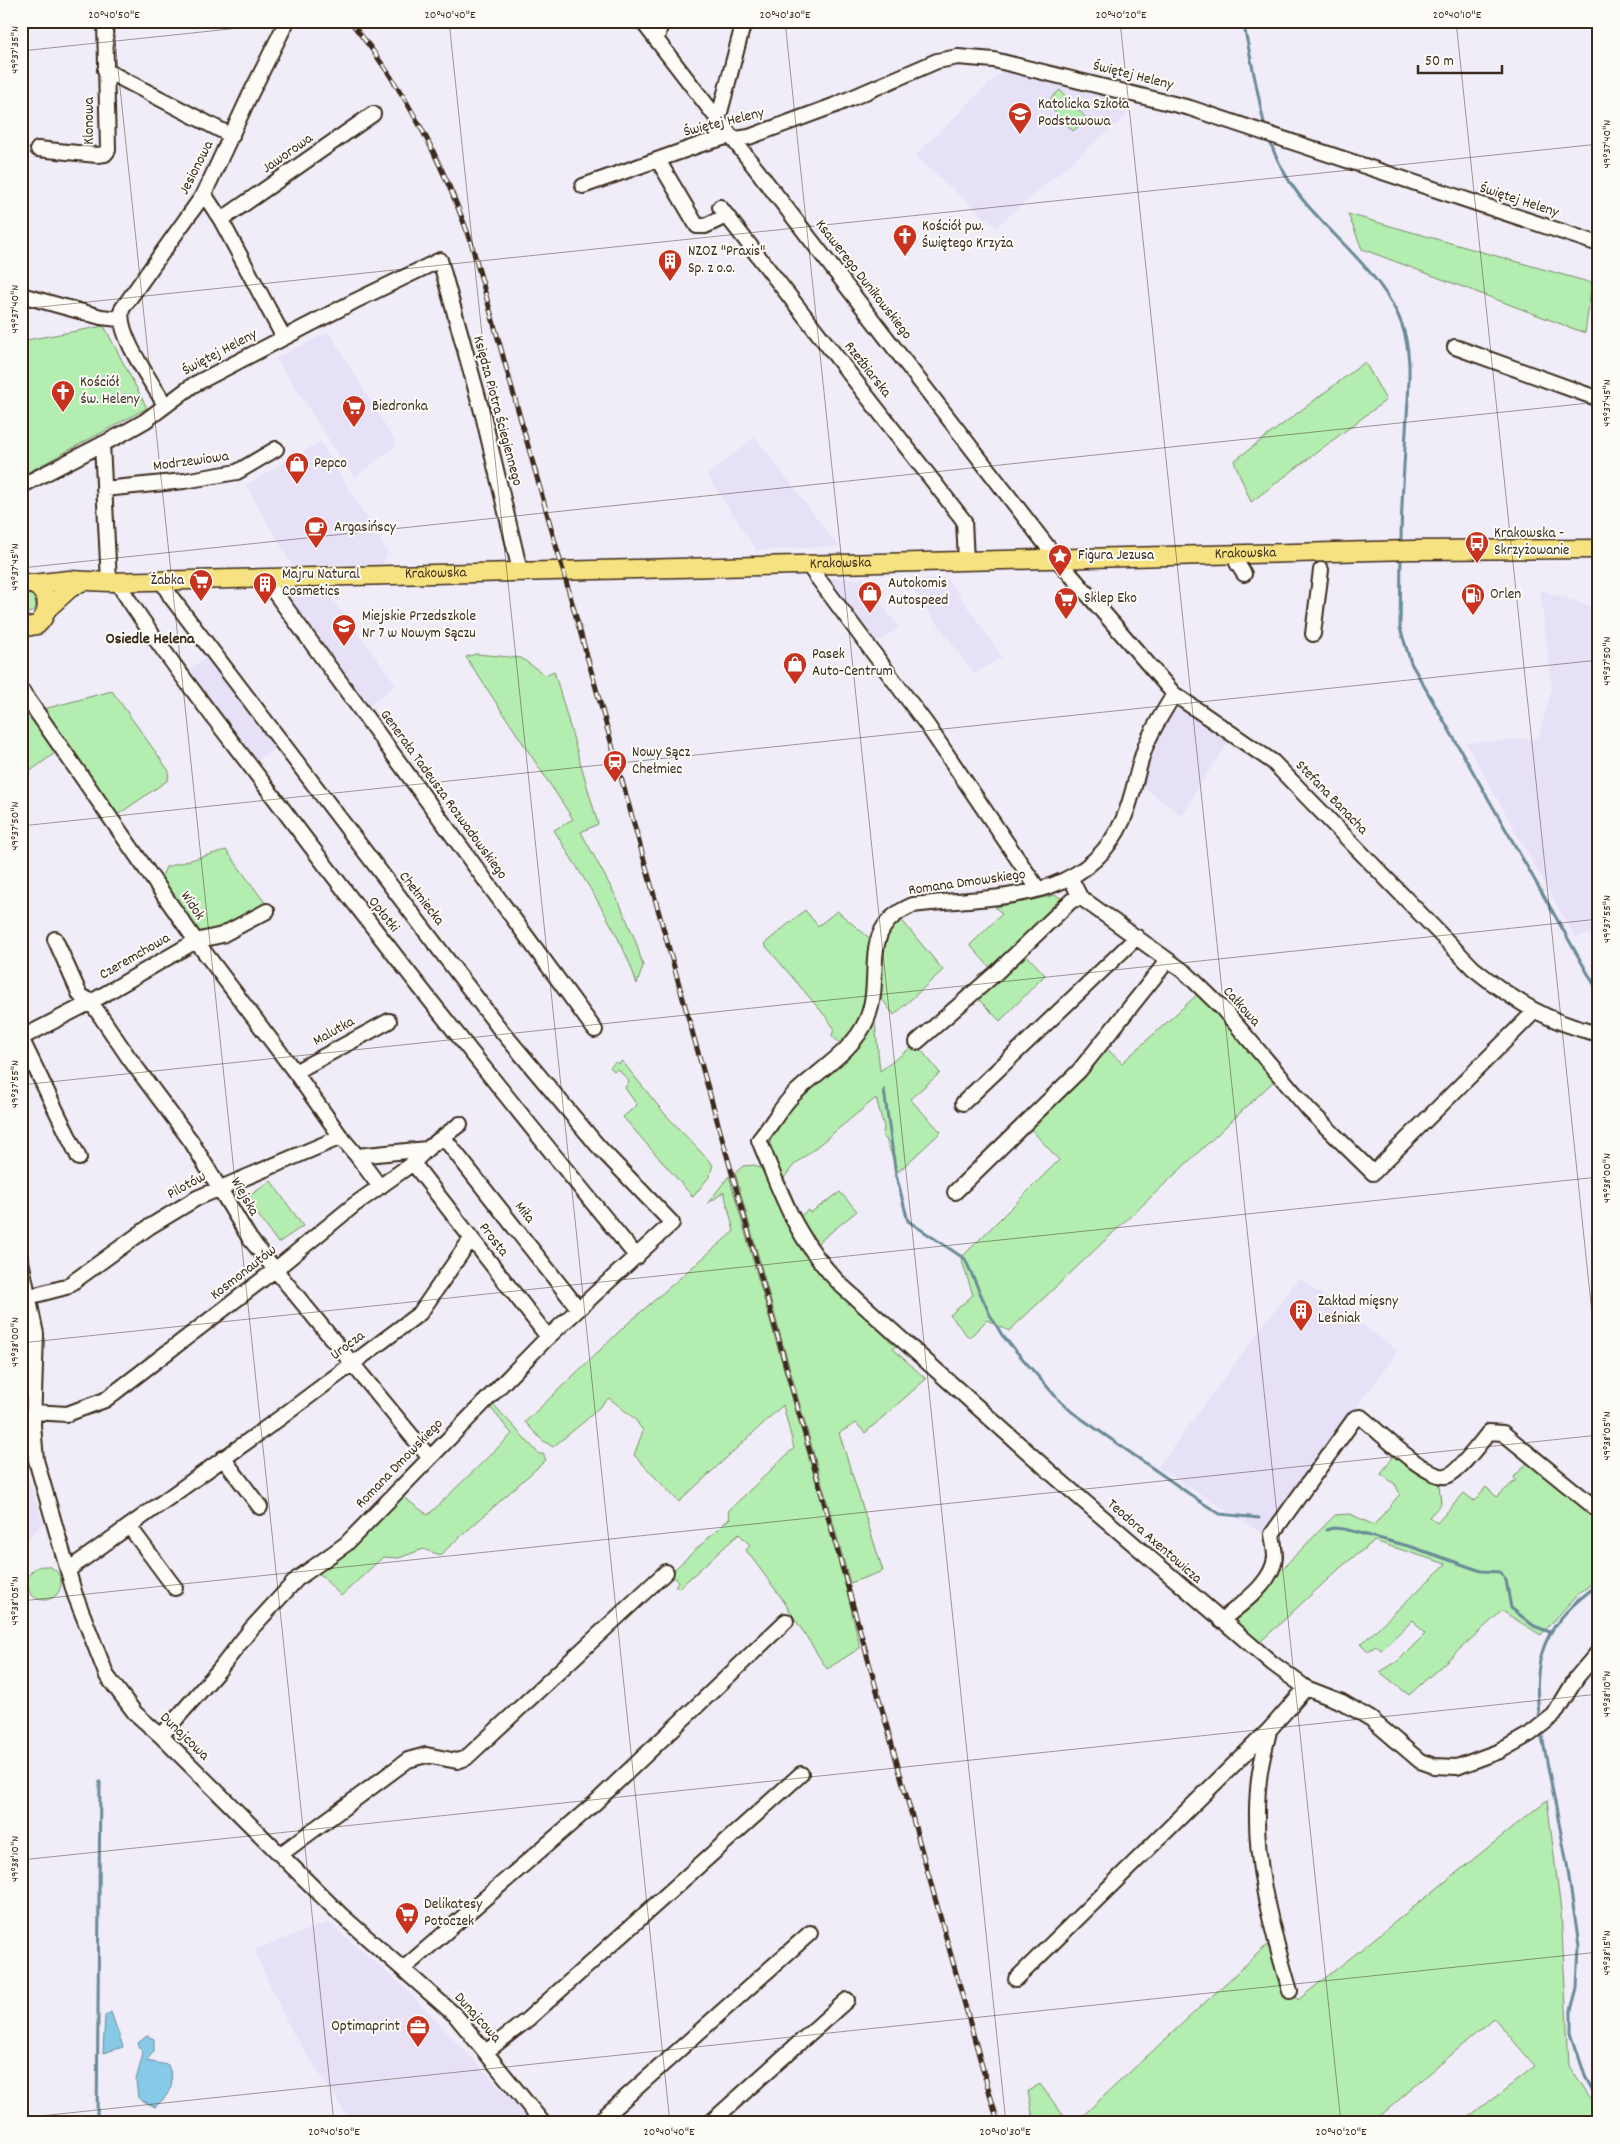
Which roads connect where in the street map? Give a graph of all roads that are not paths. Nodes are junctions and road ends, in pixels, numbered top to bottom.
1 (105, 21) edge
2 (287, 21) edge
3 (642, 21) edge
4 (661, 21) edge
5 (744, 21) edge
6 (656, 39) junction
7 (105, 70) junction
8 (373, 114) dead end
9 (718, 120) junction
10 (232, 136) junction
11 (731, 138) junction
12 (38, 149) dead end
13 (658, 160) junction
14 (583, 186) dead end
15 (204, 194) junction
16 (221, 220) junction
17 (1599, 244) edge
18 (440, 260) joint
19 (21, 295) edge
20 (119, 319) junction
21 (284, 338) junction
22 (1455, 347) dead end
23 (1599, 399) edge
24 (165, 405) junction
25 (102, 444) junction
26 (276, 449) dead end
27 (21, 486) edge
28 (104, 489) junction
29 (1599, 549) edge
30 (1057, 559) junction
31 (966, 561) junction
32 (808, 565) junction
33 (1321, 570) dead end
34 (520, 572) junction
35 (264, 578) junction
36 (162, 580) junction
37 (25, 582) edge
38 (81, 582) junction
39 (113, 582) junction
40 (47, 609) junction
41 (22, 629) edge
42 (1313, 634) dead end
43 (22, 691) edge
44 (1174, 694) junction
45 (1071, 879) junction
46 (1038, 889) junction
47 (1080, 897) junction
48 (267, 911) dead end
49 (1137, 937) junction
50 (55, 939) dead end
51 (196, 940) junction
52 (1168, 960) junction
53 (91, 1002) junction
54 (1535, 1011) junction
55 (389, 1021) dead end
56 (595, 1030) dead end
57 (1599, 1034) edge
58 (21, 1038) edge
59 (917, 1042) dead end
60 (295, 1072) junction
61 (963, 1103) dead end
62 (460, 1124) dead end
63 (341, 1137) junction
64 (444, 1138) junction
65 (759, 1140) joint
66 (427, 1149) junction
67 (357, 1156) junction
68 (79, 1158) dead end
69 (413, 1163) junction
70 (220, 1187) junction
71 (380, 1187) junction
72 (955, 1192) dead end
73 (672, 1223) joint
74 (471, 1239) junction
75 (637, 1257) junction
76 (21, 1261) edge
77 (276, 1269) junction
78 (28, 1297) junction
79 (578, 1308) junction
80 (548, 1337) junction
81 (352, 1363) junction
82 (33, 1412) junction
83 (428, 1457) junction
84 (223, 1458) junction
85 (260, 1507) dead end
86 (1599, 1511) edge
87 (130, 1526) junction
88 (68, 1570) junction
89 (666, 1572) dead end
90 (175, 1588) dead end
91 (786, 1621) dead end
92 (1221, 1621) junction
93 (1599, 1651) edge
94 (1306, 1688) junction
95 (1269, 1730) junction
96 (161, 1736) junction
97 (801, 1774) dead end
98 (281, 1854) junction
99 (810, 1934) dead end
100 (403, 1969) junction
101 (1016, 1979) dead end
102 (1290, 1991) dead end
103 (847, 2000) dead end
104 (486, 2052) junction
105 (543, 2123) edge
106 (597, 2123) edge
107 (710, 2123) edge

1 - 7 street, Klonowa
2 - 10 street, Jesionowa
3 - 6 street, Ksawerego Dunikowskiego
4 - 6 street
5 - 9 street
6 - 9 street, Ksawerego Dunikowskiego
7 - 10 street
7 - 12 street, Klonowa
8 - 16 street, Jaworowa
9 - 11 street, Ksawerego Dunikowskiego
10 - 15 street, Jesionowa
11 - 13 street, Świętej Heleny
11 - 17 street, Świętej Heleny
11 - 30 street, Ksawerego Dunikowskiego
13 - 14 street, Świętej Heleny
13 - 31 street, Rzeźbiarska
15 - 16 street
15 - 20 street, Jesionowa
16 - 21 street
18 - 21 street, Świętej Heleny
18 - 34 street, Księdza Piotra Ściegiennego
19 - 20 street
20 - 24 street
21 - 24 street, Świętej Heleny
22 - 23 street
24 - 25 street, Świętej Heleny
25 - 27 street, Świętej Heleny
25 - 28 street
26 - 28 street, Modrzewiowa
28 - 39 street
29 - 30 main road, Krakowska
30 - 31 main road, Krakowska
30 - 44 street, Stefana Banacha
31 - 32 main road, Krakowska
32 - 34 main road, Krakowska
32 - 46 street
33 - 42 street
34 - 35 main road, Krakowska
35 - 36 main road, Krakowska
35 - 56 street, Generała Tadeusza Rozwadowskiego
36 - 39 main road, Krakowska
36 - 73 street, Chełmiecka
37 - 38 main road, Krakowska
37 - 40 main road
38 - 39 main road, Krakowska
38 - 40 main road
39 - 75 street, Opłotki
40 - 41 main road
43 - 51 street, Widok
44 - 45 street, Romana Dmowskiego
44 - 54 street, Stefana Banacha
45 - 46 street, Romana Dmowskiego
45 - 47 street, Całkowa
46 - 65 street, Romana Dmowskiego
47 - 49 street, Całkowa
47 - 59 street
48 - 51 street, Czeremchowa
49 - 52 street, Całkowa
49 - 61 street
50 - 53 street, Wiejska
51 - 53 street, Czeremchowa
51 - 60 street, Widok
52 - 54 street, Całkowa
52 - 72 street
53 - 58 street, Czeremchowa
53 - 70 street, Wiejska
54 - 57 street, Stefana Banacha
55 - 60 street, Malutka
58 - 68 street
60 - 63 street, Widok
62 - 64 street, Kosmonautów
63 - 67 street
63 - 70 street, Pilotów
64 - 66 street, Kosmonautów
64 - 79 street, Miła
65 - 92 street, Teodora Axentowicza
66 - 67 street
66 - 69 street, Kosmonautów
67 - 71 street
69 - 71 street, Kosmonautów
69 - 74 street, Prosta
70 - 77 street, Wiejska
70 - 78 street, Pilotów
71 - 77 street, Kosmonautów
73 - 75 street, Romana Dmowskiego
74 - 80 street, Prosta
74 - 81 street, Urocza
75 - 79 street, Romana Dmowskiego
76 - 78 street, Dunajcowa
77 - 81 street, Wiejska
77 - 82 street, Kosmonautów
78 - 82 street, Dunajcowa
79 - 80 street, Romana Dmowskiego
80 - 83 street, Romana Dmowskiego
81 - 83 street, Wiejska
81 - 84 street, Urocza
82 - 88 street, Dunajcowa
83 - 96 street, Romana Dmowskiego
84 - 85 street
84 - 87 street, Urocza
86 - 92 street
87 - 88 street, Urocza
87 - 90 street
88 - 96 street, Dunajcowa
89 - 98 street
91 - 100 street
92 - 94 street, Teodora Axentowicza
93 - 94 street, Teodora Axentowicza
94 - 95 street
95 - 101 street
95 - 102 street
96 - 98 street, Dunajcowa
97 - 104 street
98 - 100 street, Dunajcowa
99 - 106 street
100 - 104 street, Dunajcowa
103 - 107 street
104 - 105 street, Dunajcowa

